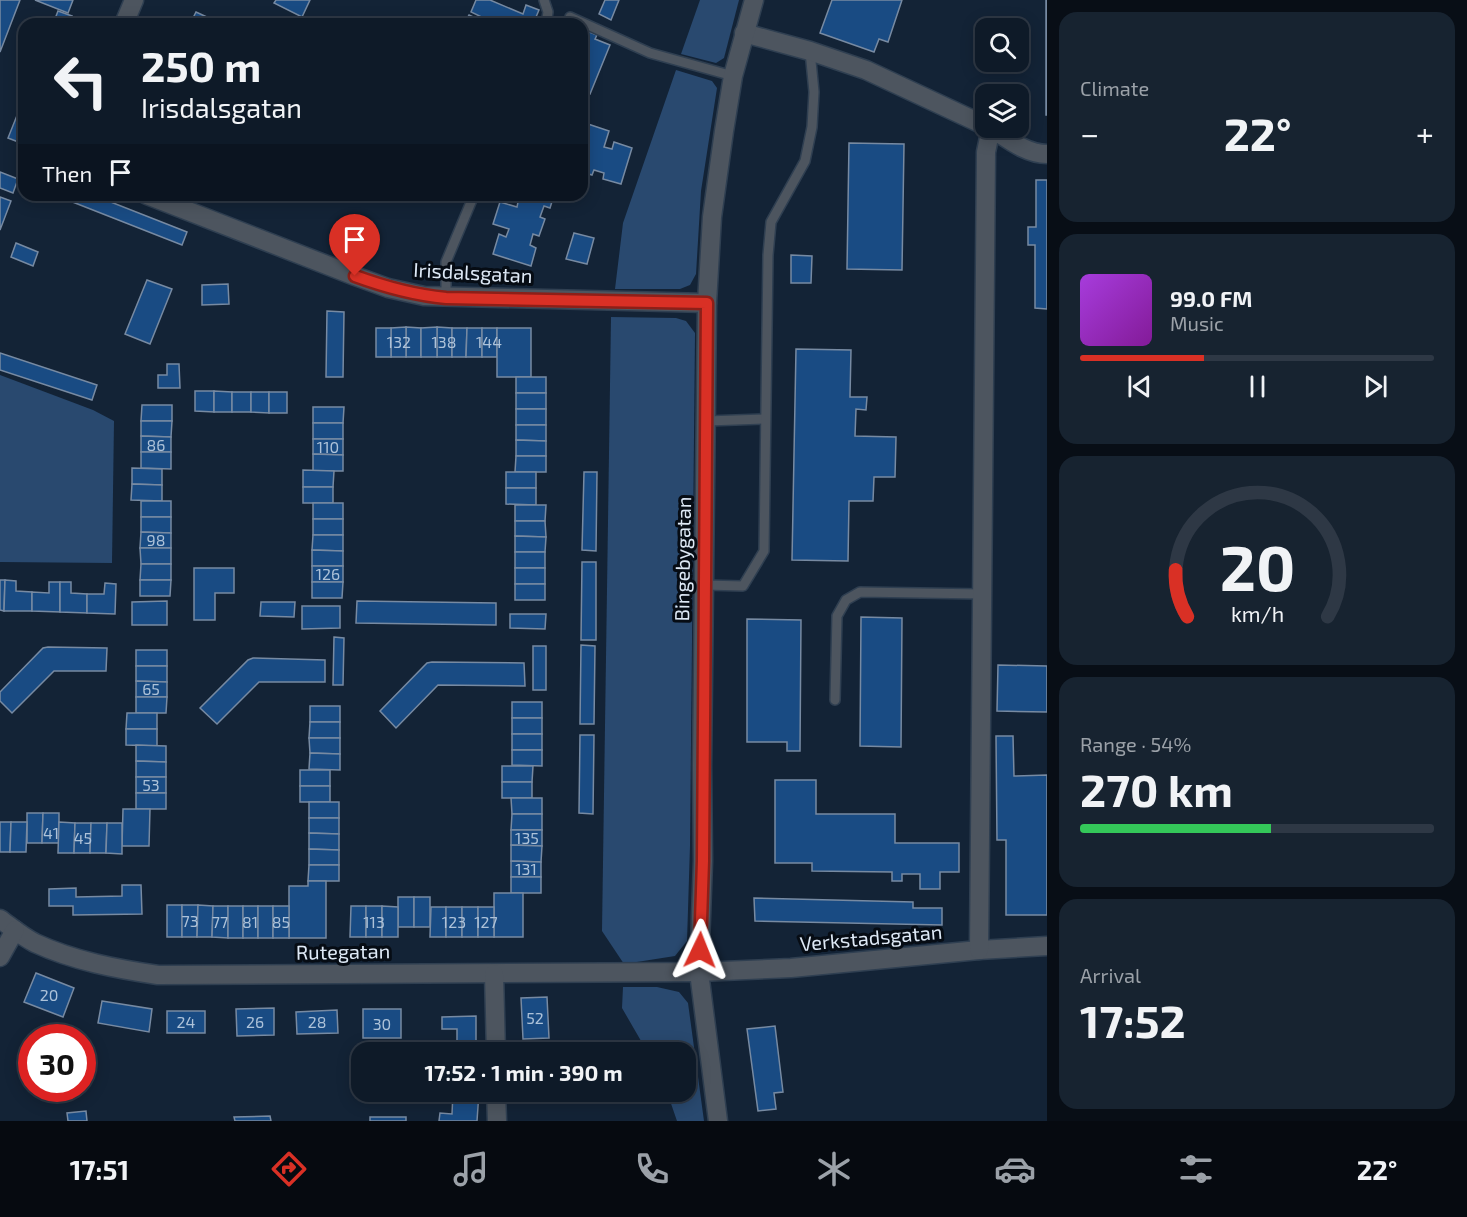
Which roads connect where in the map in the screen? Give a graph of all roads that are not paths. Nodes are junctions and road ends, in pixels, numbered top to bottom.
1 (134, 0) edge
2 (544, 0) edge
3 (754, 0) edge
4 (126, 18) edge
5 (547, 18) edge
6 (588, 25) edge
7 (744, 33) junction
8 (810, 51) junction
9 (733, 76) junction
10 (975, 121) edge
11 (988, 138) edge
12 (1006, 138) edge
13 (1047, 154) edge
14 (163, 201) edge
15 (471, 201) edge
16 (446, 298) junction
17 (707, 303) junction
18 (764, 419) junction
19 (707, 421) junction
20 (705, 585) junction
21 (982, 594) junction
22 (835, 699) dead end
23 (0, 919) edge
24 (15, 930) junction
25 (1047, 946) edge
26 (979, 950) junction
27 (0, 957) edge
28 (699, 972) junction
29 (494, 974) junction
30 (496, 1042) edge
31 (496, 1102) edge
32 (497, 1121) edge
33 (718, 1121) edge

1 - 4 street
2 - 5 lane
3 - 7 street, Bingebygatan
6 - 9 lane
7 - 8 street
7 - 9 street, Bingebygatan
8 - 10 street
8 - 18 lane
9 - 17 street, Bingebygatan
11 - 21 street
12 - 13 street
14 - 16 street, Irisdalsgatan
15 - 16 lane
16 - 17 street, Irisdalsgatan
17 - 19 street, Bingebygatan
18 - 19 lane
18 - 20 lane
19 - 20 street, Bingebygatan
20 - 28 street, Bingebygatan
21 - 22 lane
21 - 26 street
23 - 24 street, Rutegatan
24 - 27 street
24 - 29 street, Rutegatan
25 - 26 street, Verkstadsgatan
26 - 28 street, Verkstadsgatan
28 - 29 street, Rutegatan
28 - 33 street, Bingebygatan
29 - 30 street
31 - 32 street

